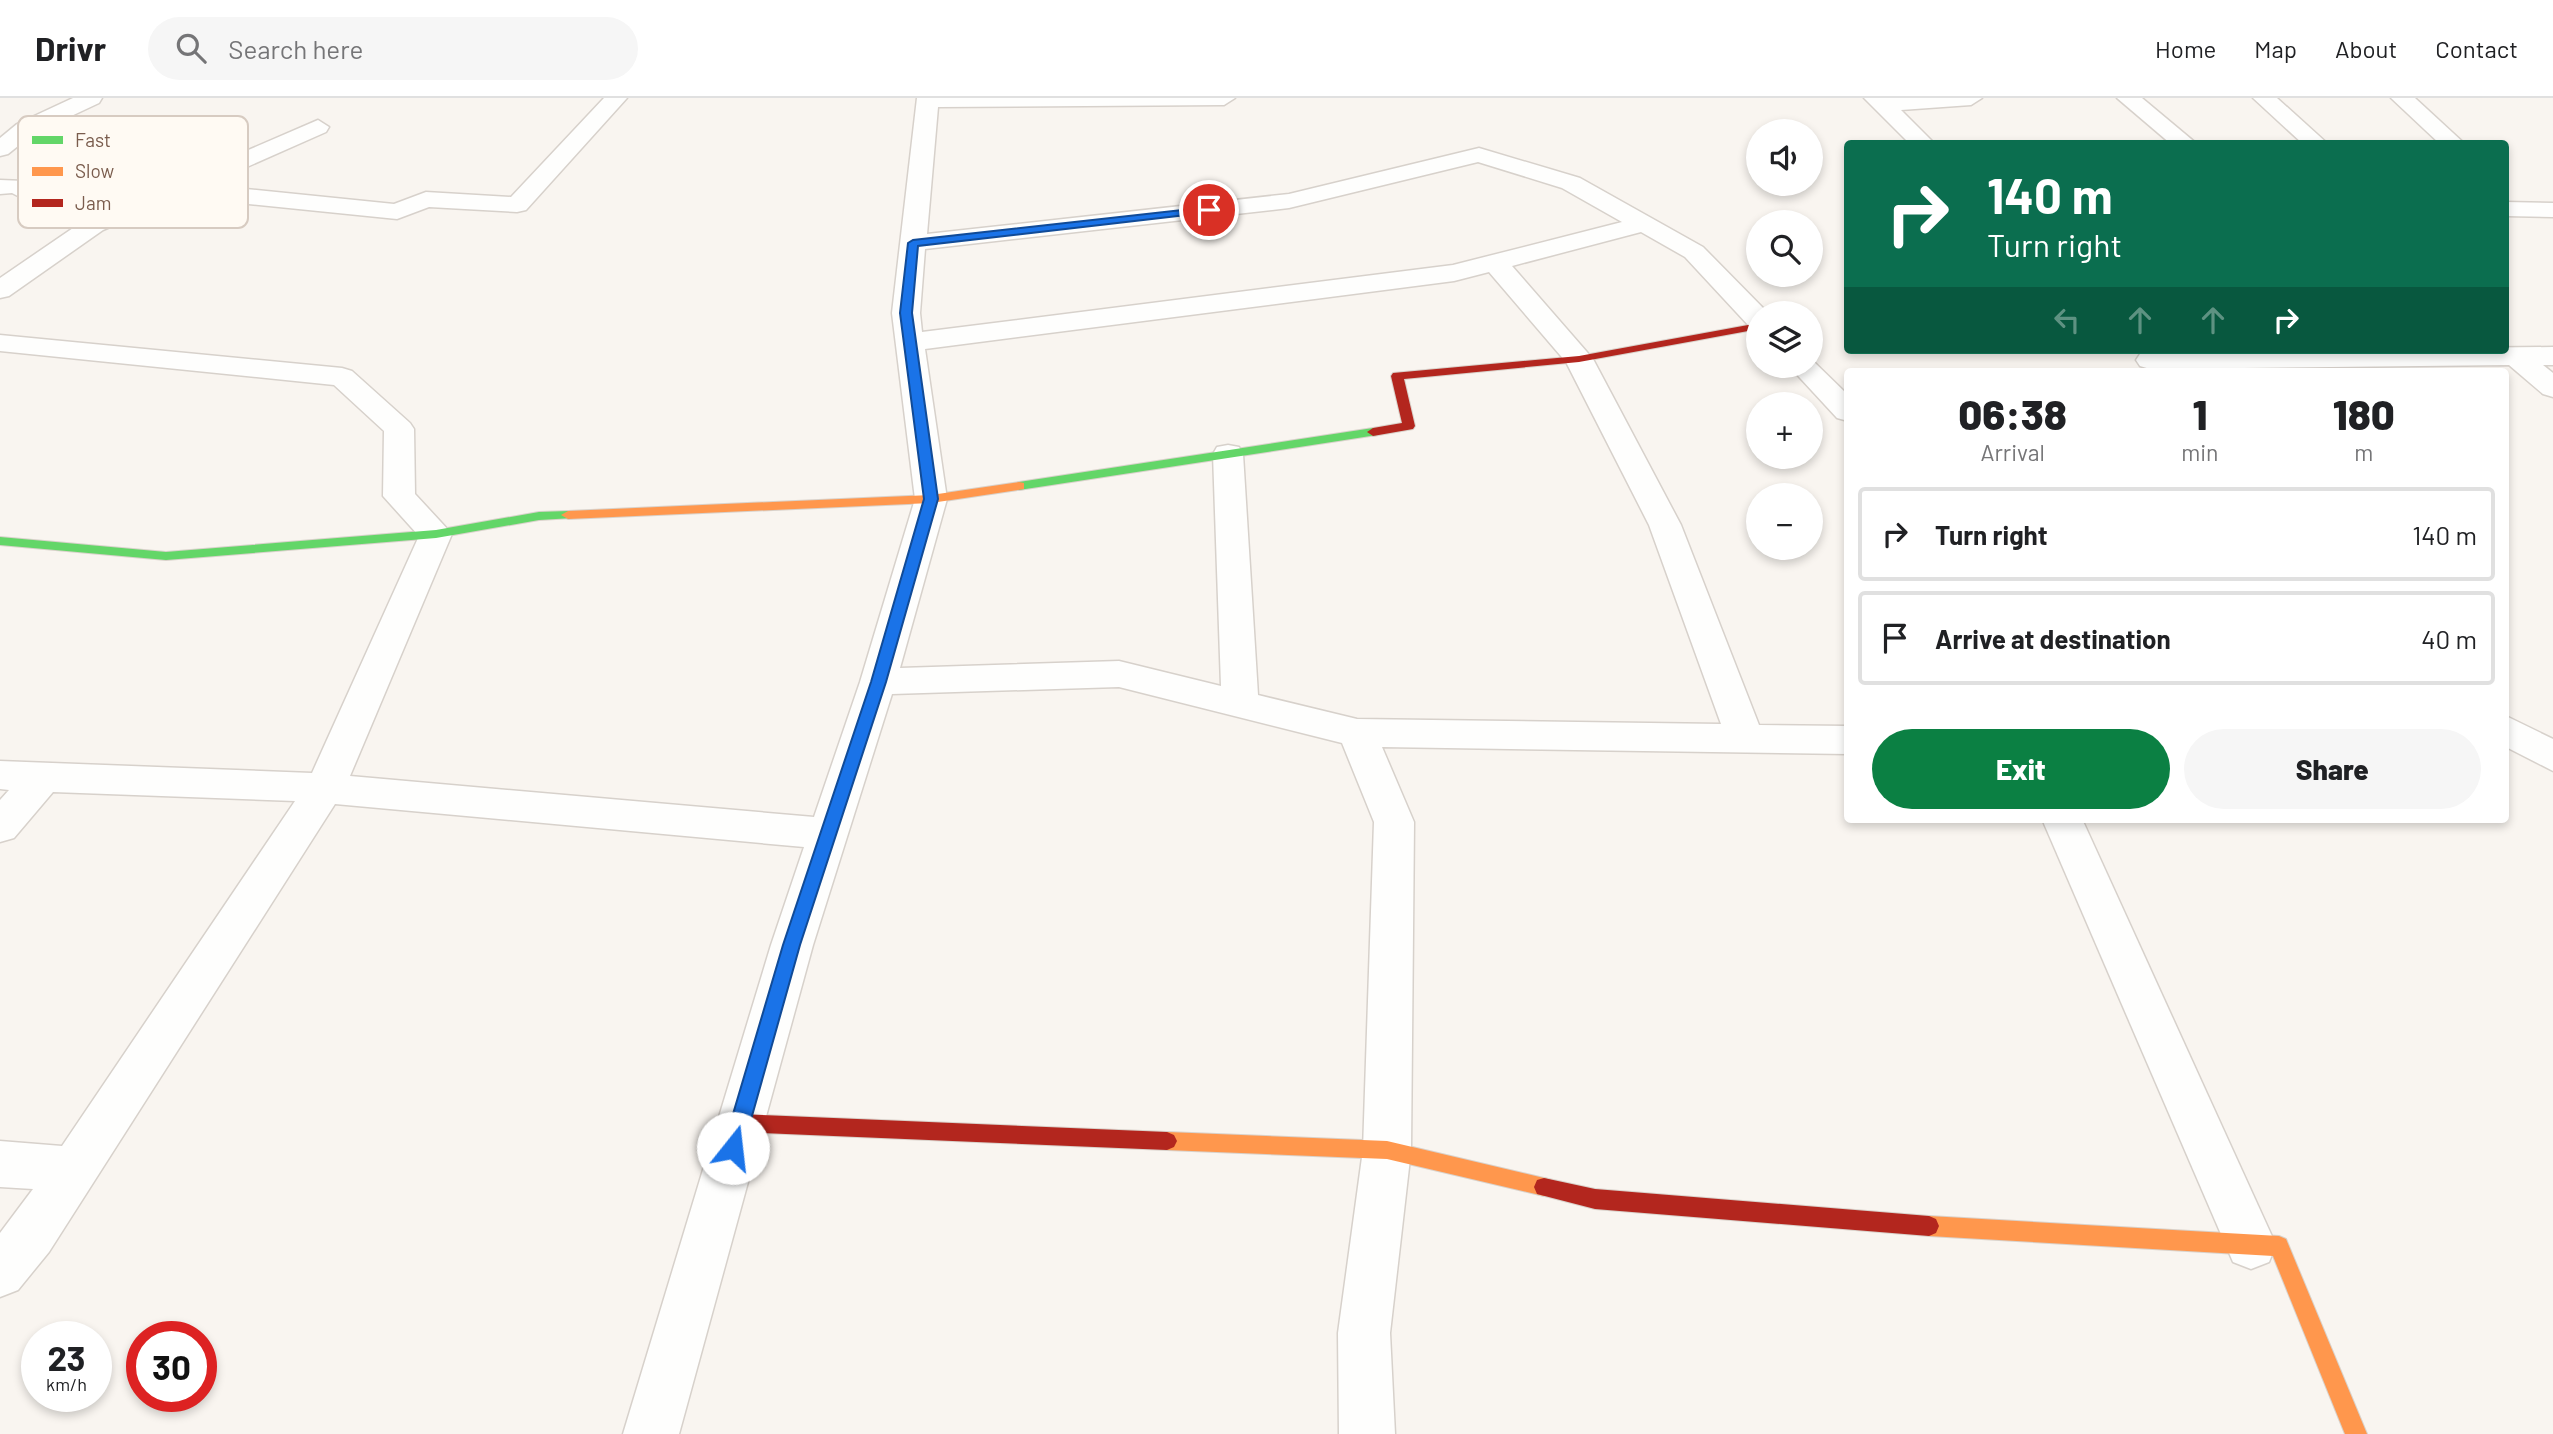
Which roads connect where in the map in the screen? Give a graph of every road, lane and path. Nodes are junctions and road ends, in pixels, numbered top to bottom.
1 (91, 98) edge
2 (616, 98) edge
3 (1224, 98) edge
4 (1971, 98) edge
5 (2128, 98) edge
6 (2264, 98) edge
7 (2402, 98) edge
8 (928, 100) edge
9 (1880, 102) edge
10 (53, 116) edge
11 (318, 127) dead end
12 (18, 135) edge
13 (1920, 140) edge
14 (2181, 140) edge
15 (2312, 140) edge
16 (2449, 140) edge
17 (0, 149) edge
18 (248, 158) edge
19 (2509, 193) edge
20 (248, 196) edge
21 (2529, 210) edge
22 (1644, 224) junction
23 (90, 228) edge
24 (913, 243) junction
25 (1495, 262) junction
26 (0, 290) edge
27 (1746, 306) edge
28 (1746, 328) edge
29 (910, 342) junction
30 (0, 343) edge
31 (2516, 356) junction
32 (2553, 356) edge
33 (1579, 359) junction
34 (2151, 360) edge
35 (1815, 378) edge
36 (2553, 388) edge
37 (1844, 408) edge
38 (1228, 454) junction
39 (931, 499) junction
40 (436, 534) junction
41 (0, 541) edge
42 (878, 682) junction
43 (1240, 704) junction
44 (2509, 732) edge
45 (1357, 733) junction
46 (1745, 738) junction
47 (1844, 740) edge
48 (2553, 757) edge
49 (0, 775) edge
50 (43, 777) junction
51 (325, 788) junction
52 (2064, 823) edge
53 (0, 827) edge
54 (829, 834) junction
55 (740, 1123) junction
56 (1387, 1150) junction
57 (0, 1164) edge
58 (73, 1170) junction
59 (2251, 1245) junction
60 (0, 1272) edge
61 (651, 1434) edge
62 (1367, 1434) edge
63 (2356, 1434) edge

1 - 10 street
2 - 20 street
3 - 8 street
4 - 9 street
5 - 14 street
6 - 15 street
7 - 16 street
8 - 24 street
9 - 13 street
11 - 18 street
12 - 17 street
19 - 21 street
22 - 24 street
22 - 25 street
22 - 27 street
23 - 26 street
24 - 29 street
25 - 29 street
25 - 33 street
28 - 33 street
29 - 39 street
30 - 40 street
31 - 32 street
31 - 34 street
31 - 36 street
33 - 38 street
33 - 46 street
35 - 37 street
38 - 39 street
38 - 43 street
39 - 40 street
39 - 42 street
40 - 41 street
40 - 51 street
42 - 43 street
42 - 54 street
43 - 45 street
44 - 48 street
45 - 46 street
45 - 56 street
46 - 47 street
49 - 50 street
50 - 51 street
50 - 53 street
51 - 54 street
51 - 58 street
52 - 59 street
54 - 55 street
55 - 56 street
55 - 61 street
56 - 59 street
56 - 62 street
57 - 58 street
58 - 60 street
59 - 63 street

